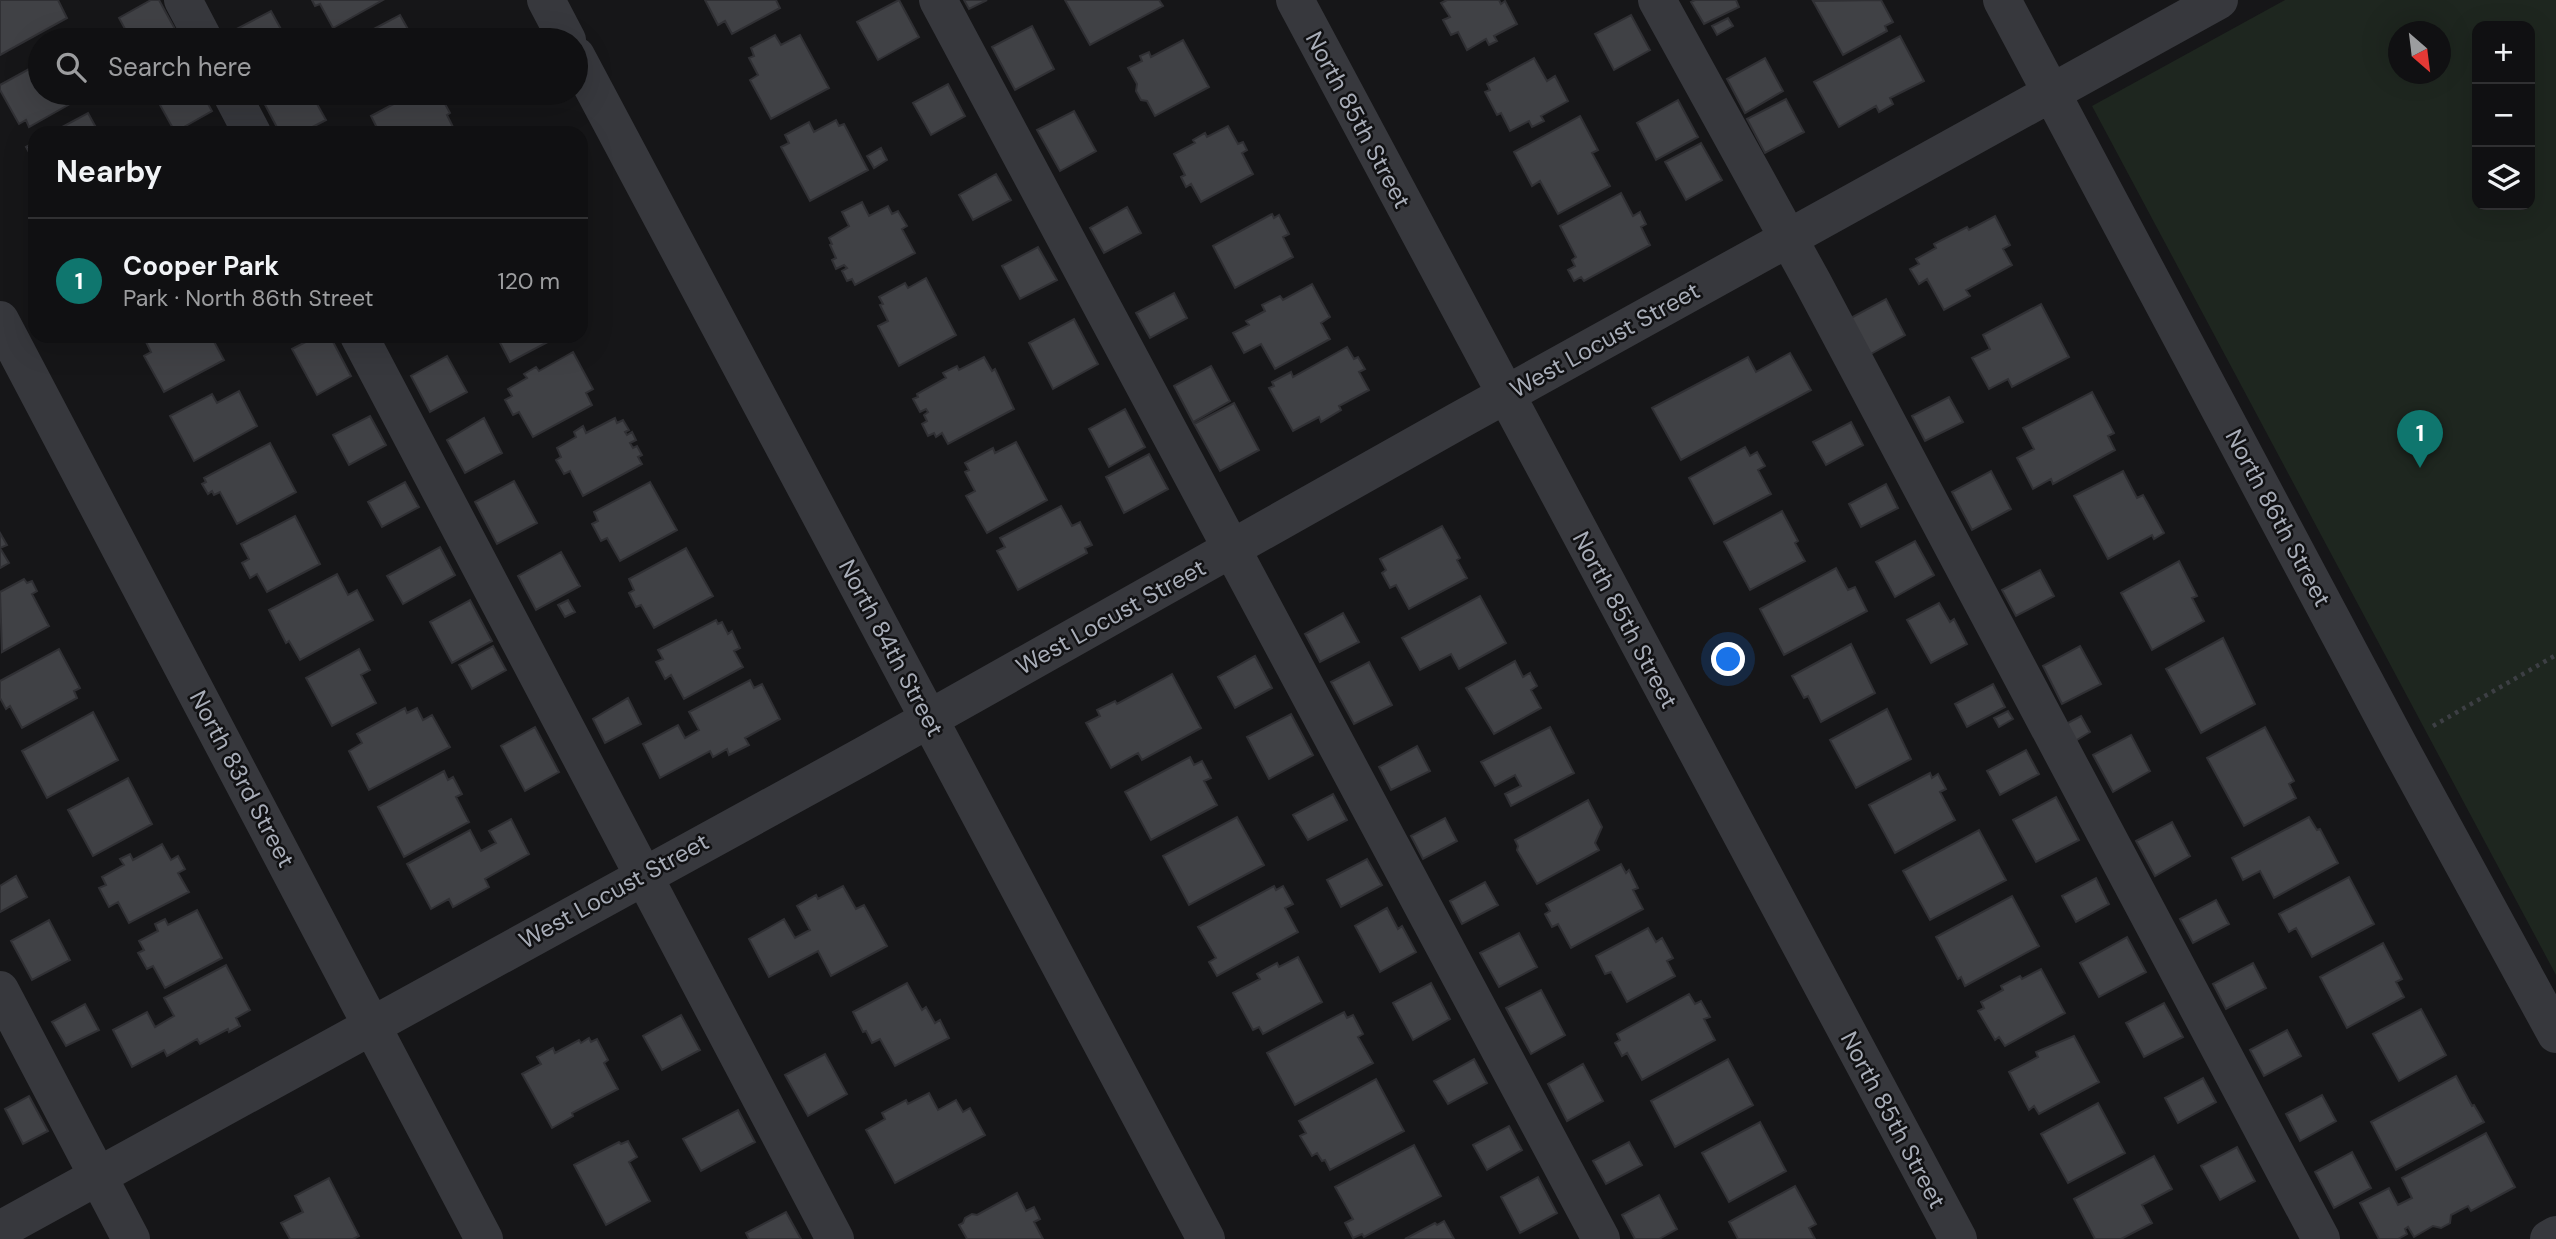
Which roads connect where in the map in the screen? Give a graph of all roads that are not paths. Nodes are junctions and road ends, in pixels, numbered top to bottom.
1 (183, 0) edge
2 (546, 0) edge
3 (938, 0) edge
4 (1295, 0) edge
5 (1657, 0) edge
6 (2002, 0) edge
7 (2219, 0) edge
8 (198, 28) edge
9 (561, 28) edge
10 (588, 79) edge
11 (2051, 93) junction
12 (237, 105) edge
13 (248, 126) edge
14 (1788, 238) junction
15 (0, 320) edge
16 (363, 343) edge
17 (1505, 396) junction
18 (1232, 549) junction
19 (929, 719) junction
20 (642, 876) junction
21 (0, 990) edge
22 (371, 1025) junction
23 (2556, 1034) edge
24 (97, 1175) junction
25 (0, 1230) edge
26 (2556, 1235) edge
27 (131, 1239) edge
28 (484, 1239) edge
29 (835, 1239) edge
30 (1206, 1239) edge
31 (1601, 1239) edge
32 (1958, 1239) edge
33 (2321, 1239) edge
34 (2549, 1239) edge

1 - 8 street
2 - 9 street
3 - 18 street
4 - 17 street, North 85th Street
5 - 14 street
6 - 11 street, North 86th Street
7 - 11 street, West Locust Street
10 - 19 street, North 84th Street
11 - 14 street, West Locust Street
11 - 23 street, North 86th Street
12 - 13 street
14 - 17 street, West Locust Street
14 - 33 street
15 - 22 street, North 83rd Street
16 - 20 street
17 - 18 street, West Locust Street
17 - 32 street, North 85th Street
18 - 19 street, West Locust Street
18 - 31 street
19 - 20 street, West Locust Street
19 - 30 street, North 84th Street
20 - 22 street, West Locust Street
20 - 29 street
21 - 24 street
22 - 24 street, West Locust Street
22 - 28 street, North 83rd Street
24 - 25 street, West Locust Street
24 - 27 street
26 - 34 street

